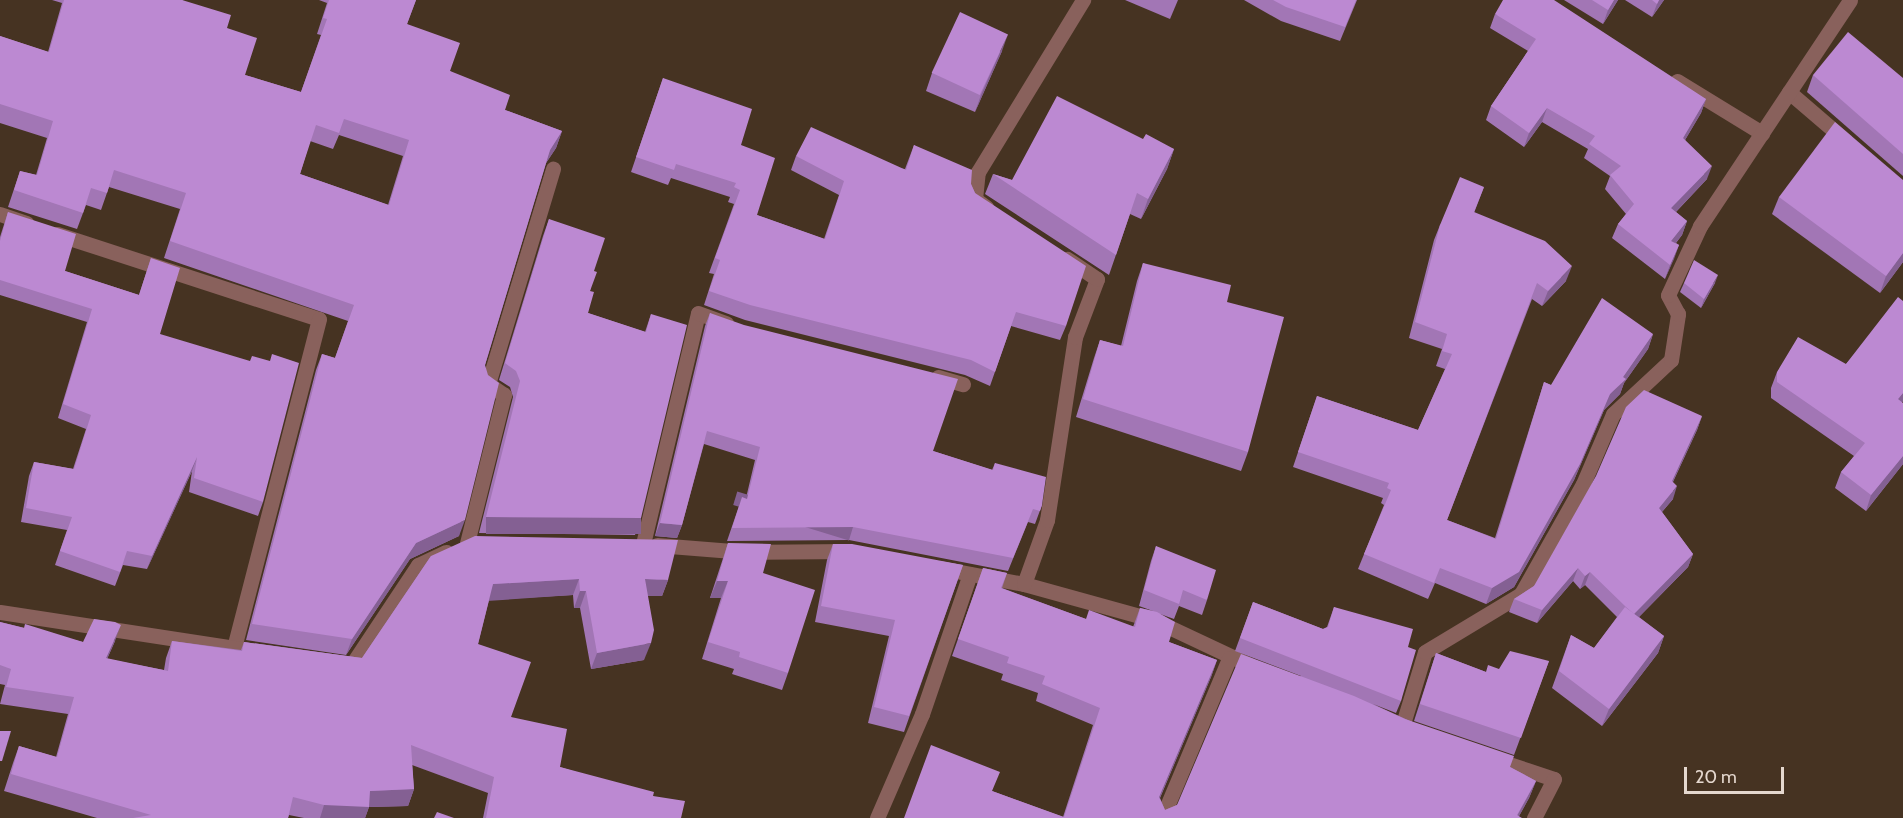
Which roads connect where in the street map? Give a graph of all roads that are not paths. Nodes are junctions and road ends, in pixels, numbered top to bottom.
1 (1083, 0) edge
2 (1850, 0) edge
3 (1664, 72) edge
4 (1789, 92) junction
5 (1762, 133) junction
6 (1862, 154) edge
7 (553, 169) dead end
8 (0, 214) edge
9 (1003, 218) edge
10 (1049, 248) edge
11 (742, 329) edge
12 (923, 374) edge
13 (963, 384) dead end
14 (869, 554) edge
15 (925, 565) edge
16 (970, 574) junction
17 (1024, 584) junction
18 (0, 612) edge
19 (234, 648) junction
20 (281, 655) edge
21 (1229, 659) junction
22 (327, 662) edge
23 (1274, 675) edge
24 (1402, 727) edge
25 (1478, 753) edge
26 (877, 818) edge
27 (1161, 818) edge
28 (1534, 818) edge

1 - 9 street
2 - 4 street
3 - 5 street
4 - 5 street
4 - 6 street
5 - 24 street
7 - 22 street
8 - 19 street
10 - 17 street
11 - 14 street
12 - 13 street
15 - 16 street
16 - 17 street
16 - 26 street
17 - 21 street
18 - 19 street
19 - 20 street
21 - 23 street
21 - 27 street
25 - 28 street

